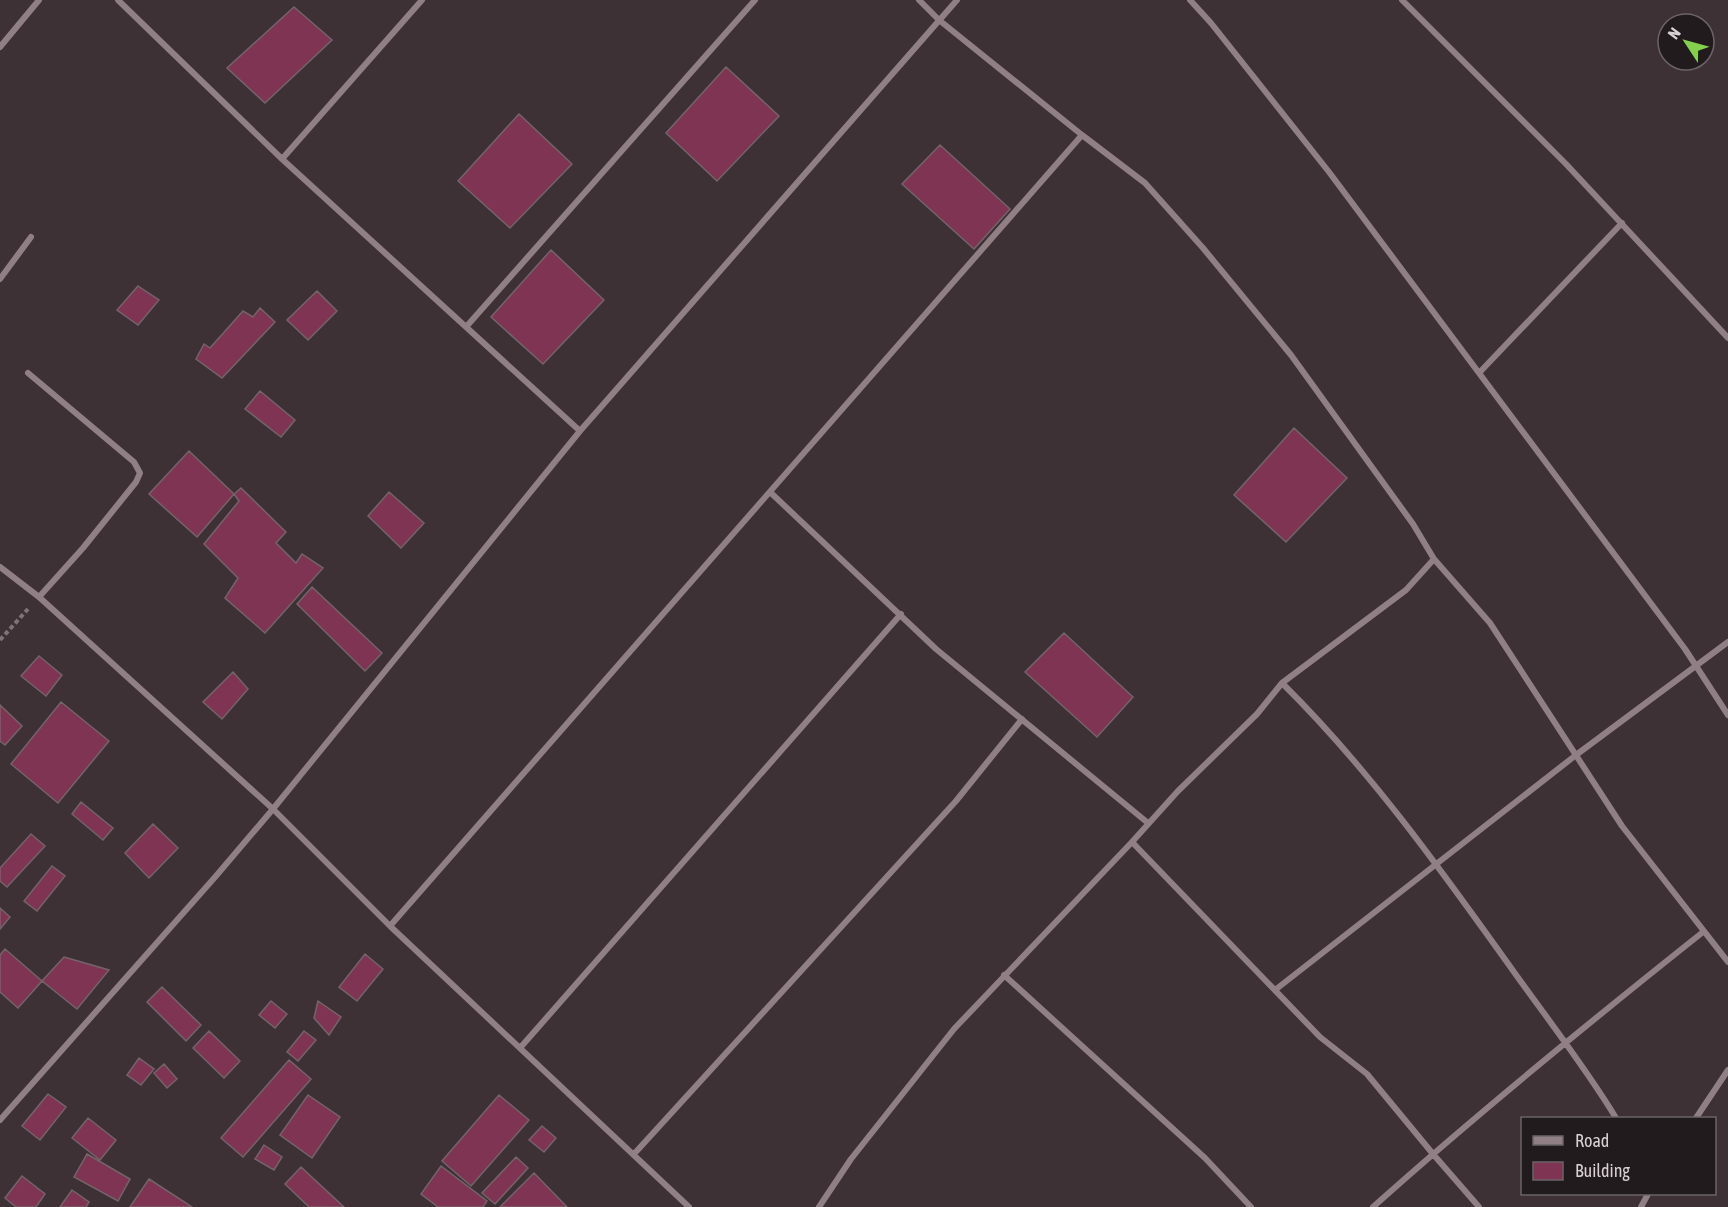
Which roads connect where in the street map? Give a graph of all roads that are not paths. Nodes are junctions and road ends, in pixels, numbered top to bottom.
1 (39, 0) edge
2 (118, 0) edge
3 (422, 0) edge
4 (755, 0) edge
5 (918, 0) edge
6 (957, 0) edge
7 (1190, 0) edge
8 (1402, 0) edge
9 (939, 20) junction
10 (0, 46) edge
11 (1082, 135) junction
12 (282, 159) junction
13 (1622, 223) junction
14 (31, 237) dead end
15 (0, 279) edge
16 (466, 327) junction
17 (1728, 338) edge
18 (28, 373) dead end
19 (1479, 373) junction
20 (580, 431) junction
21 (770, 492) junction
22 (1434, 559) junction
23 (0, 567) edge
24 (39, 597) junction
25 (901, 614) junction
26 (1728, 642) edge
27 (1696, 665) junction
28 (1282, 683) junction
29 (1728, 715) edge
30 (1022, 719) junction
31 (1576, 755) junction
32 (273, 809) junction
33 (1148, 823) junction
34 (1132, 842) junction
35 (1436, 863) junction
36 (390, 926) junction
37 (1703, 932) junction
38 (1728, 962) edge
39 (1004, 975) junction
40 (1275, 990) junction
41 (1565, 1043) junction
42 (520, 1048) junction
43 (1728, 1070) edge
44 (1615, 1117) edge
45 (1697, 1117) edge
46 (0, 1120) edge
47 (634, 1154) junction
48 (1433, 1154) junction
49 (689, 1207) edge
50 (819, 1207) edge
51 (1251, 1207) edge
52 (1373, 1207) edge
53 (1479, 1207) edge

1 - 10 street
2 - 12 street
3 - 12 street
4 - 16 street
5 - 9 street
6 - 9 street
7 - 19 street
8 - 13 street
9 - 11 street
9 - 20 street
11 - 21 street
11 - 22 street
12 - 16 street
13 - 17 street
13 - 19 street
14 - 15 street
16 - 20 street
18 - 24 street
19 - 27 street
20 - 32 street
21 - 25 street
21 - 36 street
22 - 28 street
22 - 31 street
23 - 24 street
24 - 32 street
25 - 30 street
25 - 42 street
26 - 27 street
27 - 29 street
27 - 31 street
28 - 33 street
28 - 35 street
30 - 33 street
30 - 47 street
31 - 35 street
31 - 37 street
32 - 36 street
32 - 46 street
33 - 34 street
34 - 39 street
34 - 40 street
35 - 40 street
35 - 41 street
36 - 42 street
37 - 38 street
37 - 41 street
39 - 50 street
39 - 51 street
40 - 48 street
41 - 44 street
41 - 48 street
42 - 47 street
43 - 45 street
47 - 49 street
48 - 52 street
48 - 53 street

